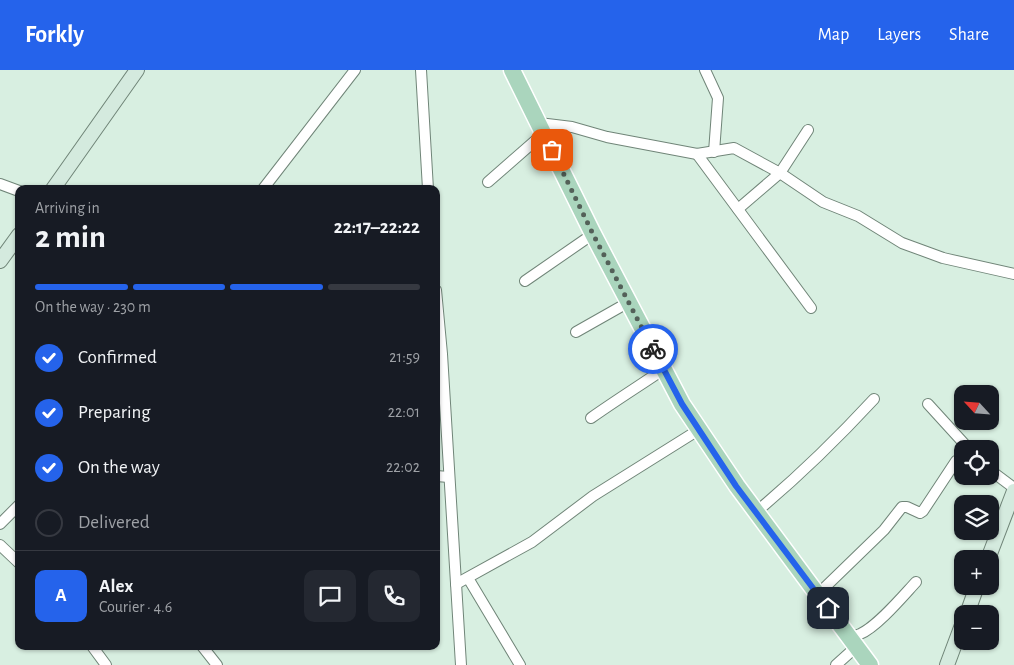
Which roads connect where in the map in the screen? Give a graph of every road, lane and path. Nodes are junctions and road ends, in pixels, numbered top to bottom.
1 (137, 70) edge
2 (355, 70) edge
3 (420, 70) edge
4 (512, 70) edge
5 (705, 70) edge
6 (541, 128) junction
7 (808, 130) dead end
8 (714, 152) junction
9 (697, 154) junction
10 (780, 173) junction
11 (488, 182) dead end
12 (0, 184) edge
13 (56, 185) edge
14 (266, 185) edge
15 (428, 185) edge
16 (15, 190) edge
17 (738, 209) junction
18 (593, 234) junction
19 (15, 241) edge
20 (0, 261) edge
21 (1014, 274) edge
22 (525, 281) dead end
23 (629, 302) junction
24 (811, 308) dead end
25 (576, 332) dead end
26 (440, 366) edge
27 (664, 369) junction
28 (874, 399) dead end
29 (928, 404) dead end
30 (591, 418) dead end
31 (700, 430) junction
32 (961, 440) edge
33 (954, 464) edge
34 (440, 476) edge
35 (449, 477) junction
36 (999, 477) edge
37 (1014, 489) edge
38 (15, 509) edge
39 (756, 512) junction
40 (0, 524) edge
41 (0, 545) edge
42 (991, 550) edge
43 (15, 559) edge
44 (468, 578) junction
45 (916, 582) dead end
46 (456, 584) junction
47 (817, 595) junction
48 (852, 642) junction
49 (954, 646) edge
50 (95, 650) edge
51 (205, 650) edge
52 (106, 665) edge
53 (217, 665) edge
54 (461, 665) edge
55 (520, 665) edge
56 (836, 665) edge
57 (870, 665) edge
58 (947, 665) edge

1 - 13 street
2 - 14 street
3 - 15 street
4 - 6 main road
5 - 8 street
6 - 9 street
6 - 11 street
6 - 18 main road
7 - 10 street
8 - 9 street
8 - 10 street
9 - 17 street
10 - 17 street
10 - 21 street
12 - 16 street
17 - 24 street
18 - 22 street
18 - 23 main road
19 - 20 street
23 - 25 street
23 - 27 main road
26 - 35 street
27 - 30 street
27 - 31 main road
28 - 39 street
29 - 32 street
31 - 39 main road
31 - 44 street
33 - 47 street
34 - 35 street
35 - 46 street
36 - 37 street
37 - 42 street
38 - 40 street
39 - 47 main road
41 - 43 street
44 - 46 street
44 - 55 street
45 - 48 street
46 - 54 street
47 - 48 main road
48 - 56 street
48 - 57 main road
49 - 58 street
50 - 52 street
51 - 53 street

